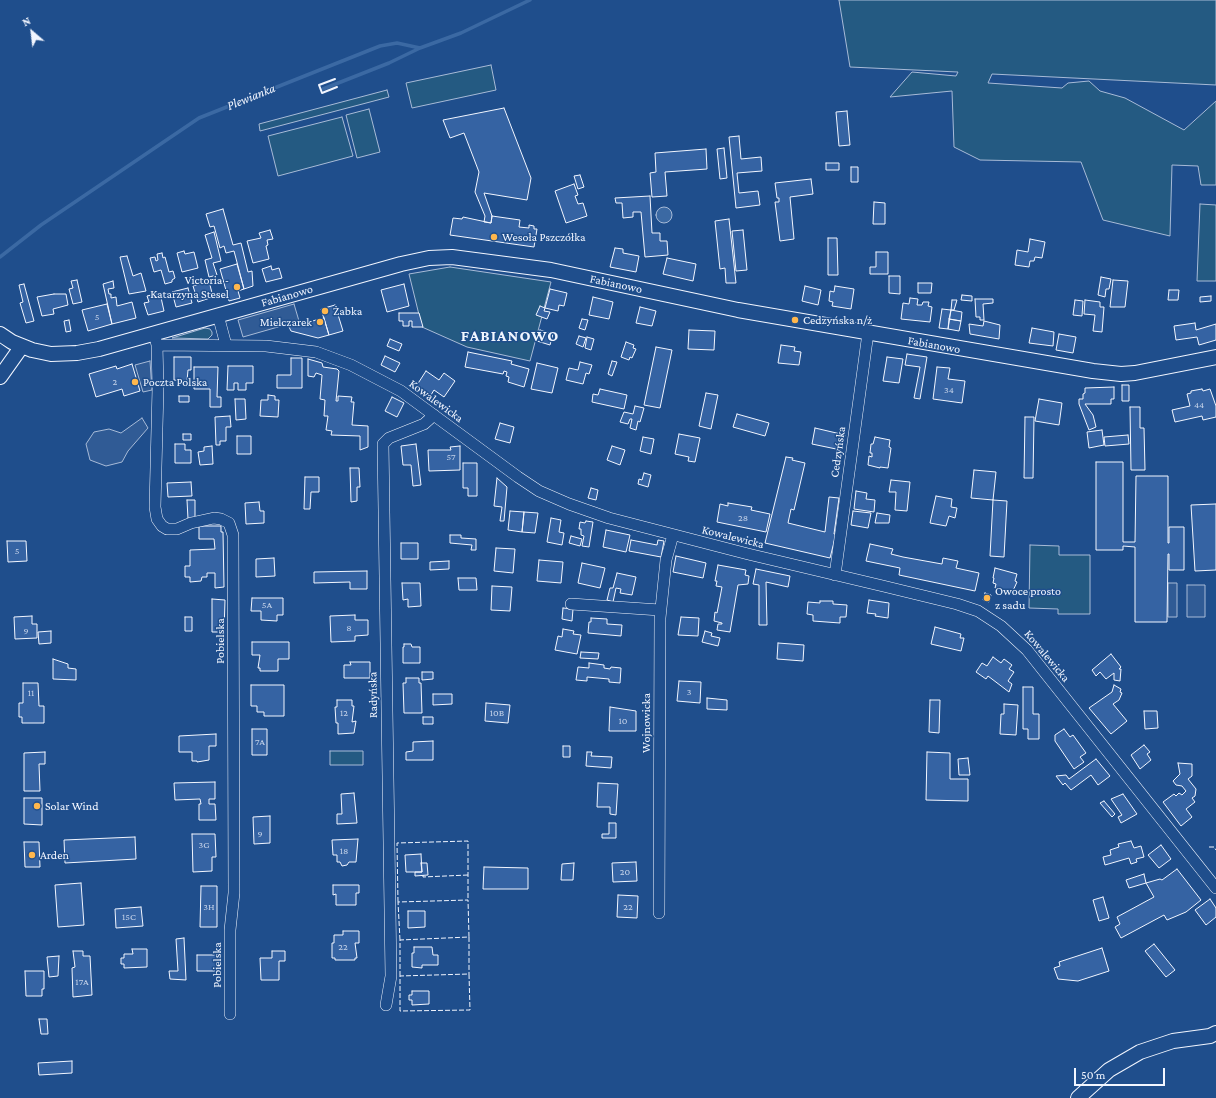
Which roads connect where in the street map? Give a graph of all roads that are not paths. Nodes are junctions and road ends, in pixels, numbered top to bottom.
1 (218, 316) junction
2 (868, 333) junction
3 (2, 339) edge
4 (156, 339) junction
5 (226, 345) junction
6 (22, 346) junction
7 (1216, 357) edge
8 (0, 377) edge
9 (434, 415) junction
10 (674, 535) junction
11 (835, 575) junction
12 (571, 604) dead end
13 (660, 610) junction
14 (1216, 888) edge
15 (659, 913) dead end
16 (386, 1005) dead end
17 (230, 1014) dead end
18 (1214, 1036) edge
19 (1078, 1098) edge

1 - 2 street, Fabianowo
1 - 4 street, Fabianowo
1 - 5 street
2 - 7 street, Fabianowo
2 - 11 street, Cedzyńska
3 - 6 street, Fabianowo
4 - 5 street, Kowalewicka
4 - 6 street, Fabianowo
4 - 17 street, Pobielska
5 - 9 street, Kowalewicka
6 - 8 street
9 - 10 street, Kowalewicka
9 - 16 street, Radyńska
10 - 11 street, Kowalewicka
10 - 13 street, Wojnowicka
11 - 14 street, Kowalewicka
12 - 13 street
13 - 15 street, Wojnowicka
18 - 19 street

